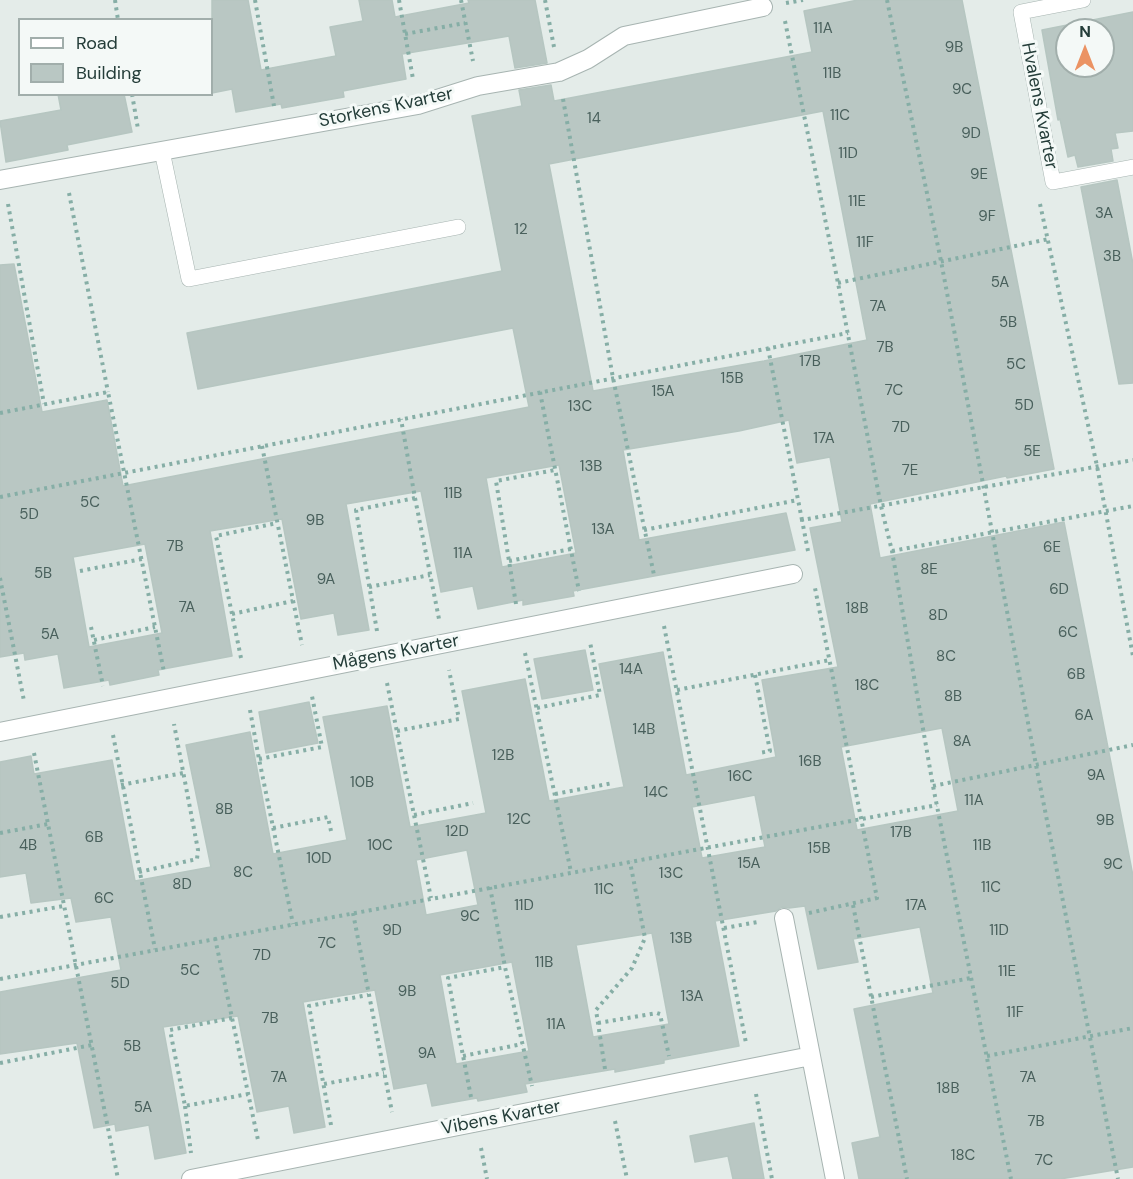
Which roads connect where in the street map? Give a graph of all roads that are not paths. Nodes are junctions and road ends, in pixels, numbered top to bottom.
1 (1083, 0) edge
2 (763, 7) dead end
3 (162, 151) junction
4 (1133, 167) edge
5 (2, 180) edge
6 (458, 227) dead end
7 (793, 574) road end
8 (0, 732) edge
9 (784, 918) road end
10 (811, 1056) junction
11 (193, 1179) edge
12 (835, 1179) edge

1 - 4 lane, Hvalens Kvarter
2 - 3 street, Storkens Kvarter
3 - 5 street, Storkens Kvarter
3 - 6 lane
7 - 8 street, Mågens Kvarter
9 - 10 street
10 - 11 street, Vibens Kvarter
10 - 12 street

